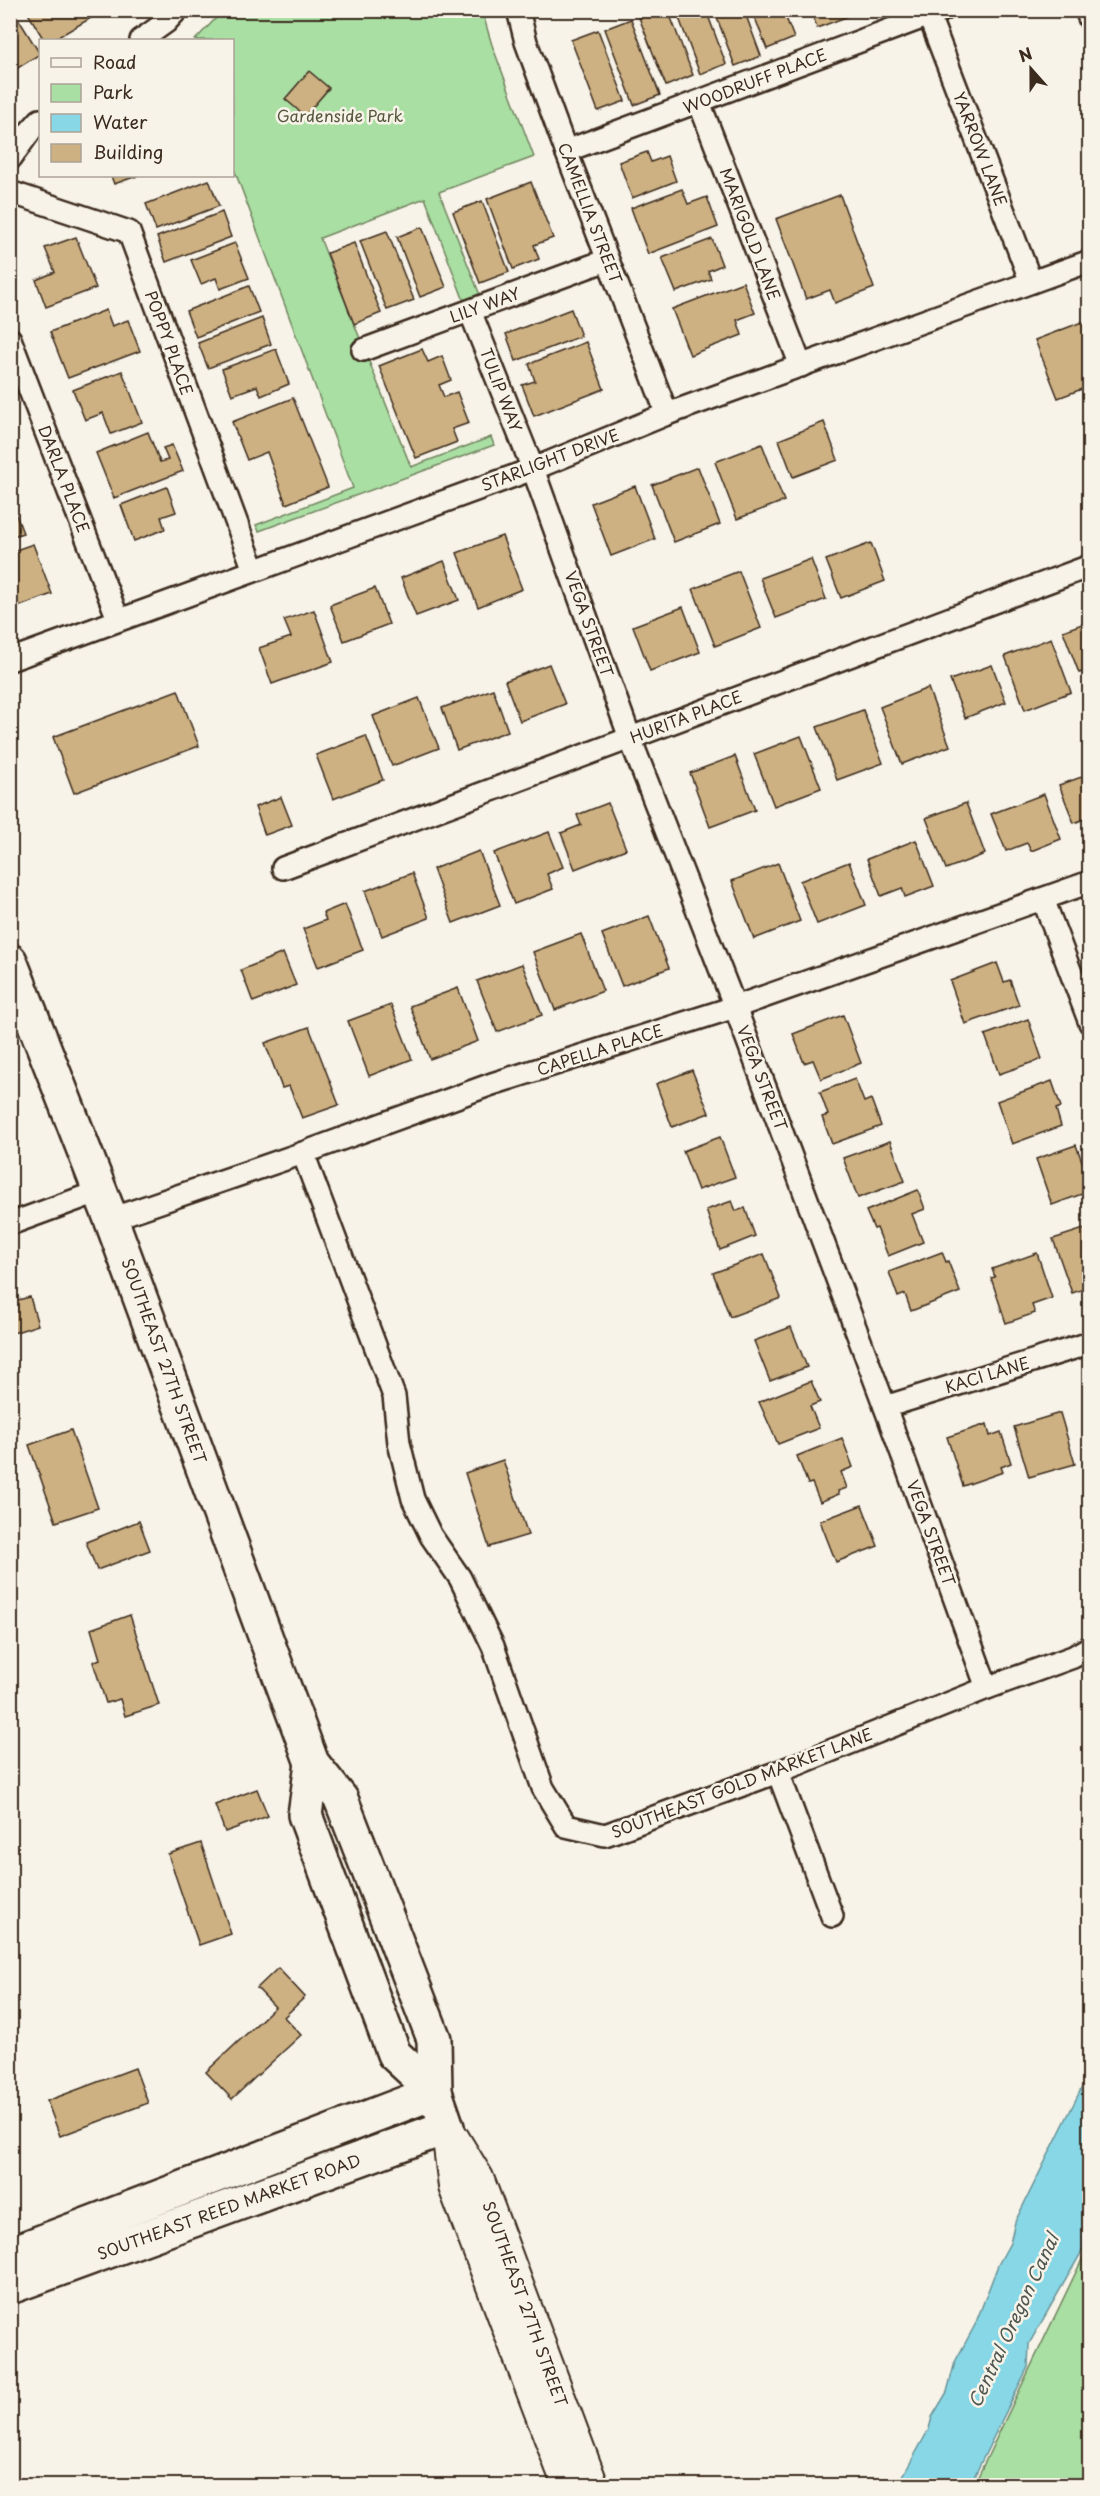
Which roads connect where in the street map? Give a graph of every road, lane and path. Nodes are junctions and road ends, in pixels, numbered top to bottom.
1 (177, 10) edge
2 (518, 10) edge
3 (1086, 10) edge
4 (936, 13) edge
5 (1089, 20) edge
6 (142, 39) edge
7 (699, 102) junction
8 (39, 121) edge
9 (566, 151) junction
10 (10, 159) edge
11 (10, 192) edge
12 (607, 260) junction
13 (1089, 261) edge
14 (1031, 282) junction
15 (470, 311) junction
16 (10, 339) edge
17 (363, 350) dead end
18 (801, 366) junction
19 (667, 414) junction
20 (533, 469) junction
21 (1089, 566) edge
22 (254, 570) junction
23 (118, 620) junction
24 (10, 660) edge
25 (630, 738) junction
26 (283, 868) dead end
27 (1089, 882) edge
28 (1043, 899) junction
29 (10, 961) edge
30 (735, 1007) junction
31 (1089, 1023) edge
32 (303, 1154) junction
33 (106, 1205) junction
34 (10, 1224) edge
35 (1089, 1343) edge
36 (885, 1407) junction
37 (1089, 1647) edge
38 (987, 1688) junction
39 (778, 1772) junction
40 (832, 1916) dead end
41 (435, 2092) junction
42 (447, 2127) junction
43 (10, 2254) edge
44 (10, 2287) edge
45 (568, 2486) edge
46 (593, 2486) edge

1 - 6 street
2 - 9 street, CAMELLIA STREET
3 - 5 street
4 - 7 street, WOODRUFF PLACE
4 - 14 street, YARROW LANE
7 - 9 street, WOODRUFF PLACE
7 - 18 street, MARIGOLD LANE
8 - 10 street
9 - 12 street, CAMELLIA STREET
11 - 22 street, POPPY PLACE
12 - 15 street, LILY WAY
12 - 19 street, CAMELLIA STREET
13 - 14 street, STARLIGHT DRIVE
14 - 18 street, STARLIGHT DRIVE
15 - 17 street, LILY WAY
15 - 20 street, TULIP WAY
16 - 23 street, DARLA PLACE
18 - 19 street, STARLIGHT DRIVE
19 - 20 street, STARLIGHT DRIVE
20 - 22 street, STARLIGHT DRIVE
20 - 25 street, VEGA STREET
21 - 25 street, HURITA PLACE
22 - 23 street, STARLIGHT DRIVE
23 - 24 street, STARLIGHT DRIVE
25 - 26 street, HURITA PLACE
25 - 30 street, VEGA STREET
27 - 28 street, CAPELLA PLACE
28 - 30 street, CAPELLA PLACE
28 - 31 street
29 - 33 main road, SOUTHEAST 27TH STREET
30 - 32 street, CAPELLA PLACE
30 - 36 street, VEGA STREET
32 - 33 street, CAPELLA PLACE
32 - 39 street, SOUTHEAST GOLD MARKET LANE
33 - 34 street, CAPELLA PLACE
33 - 41 main road, SOUTHEAST 27TH STREET
35 - 36 street, KACI LANE
36 - 38 street, VEGA STREET
37 - 38 street, SOUTHEAST GOLD MARKET LANE
38 - 39 street, SOUTHEAST GOLD MARKET LANE
39 - 40 street
41 - 42 main road, SOUTHEAST 27TH STREET
41 - 43 main road, SOUTHEAST REED MARKET ROAD
42 - 44 main road, SOUTHEAST REED MARKET ROAD
42 - 45 main road, SOUTHEAST 27TH STREET
42 - 46 main road, SOUTHEAST 27TH STREET

